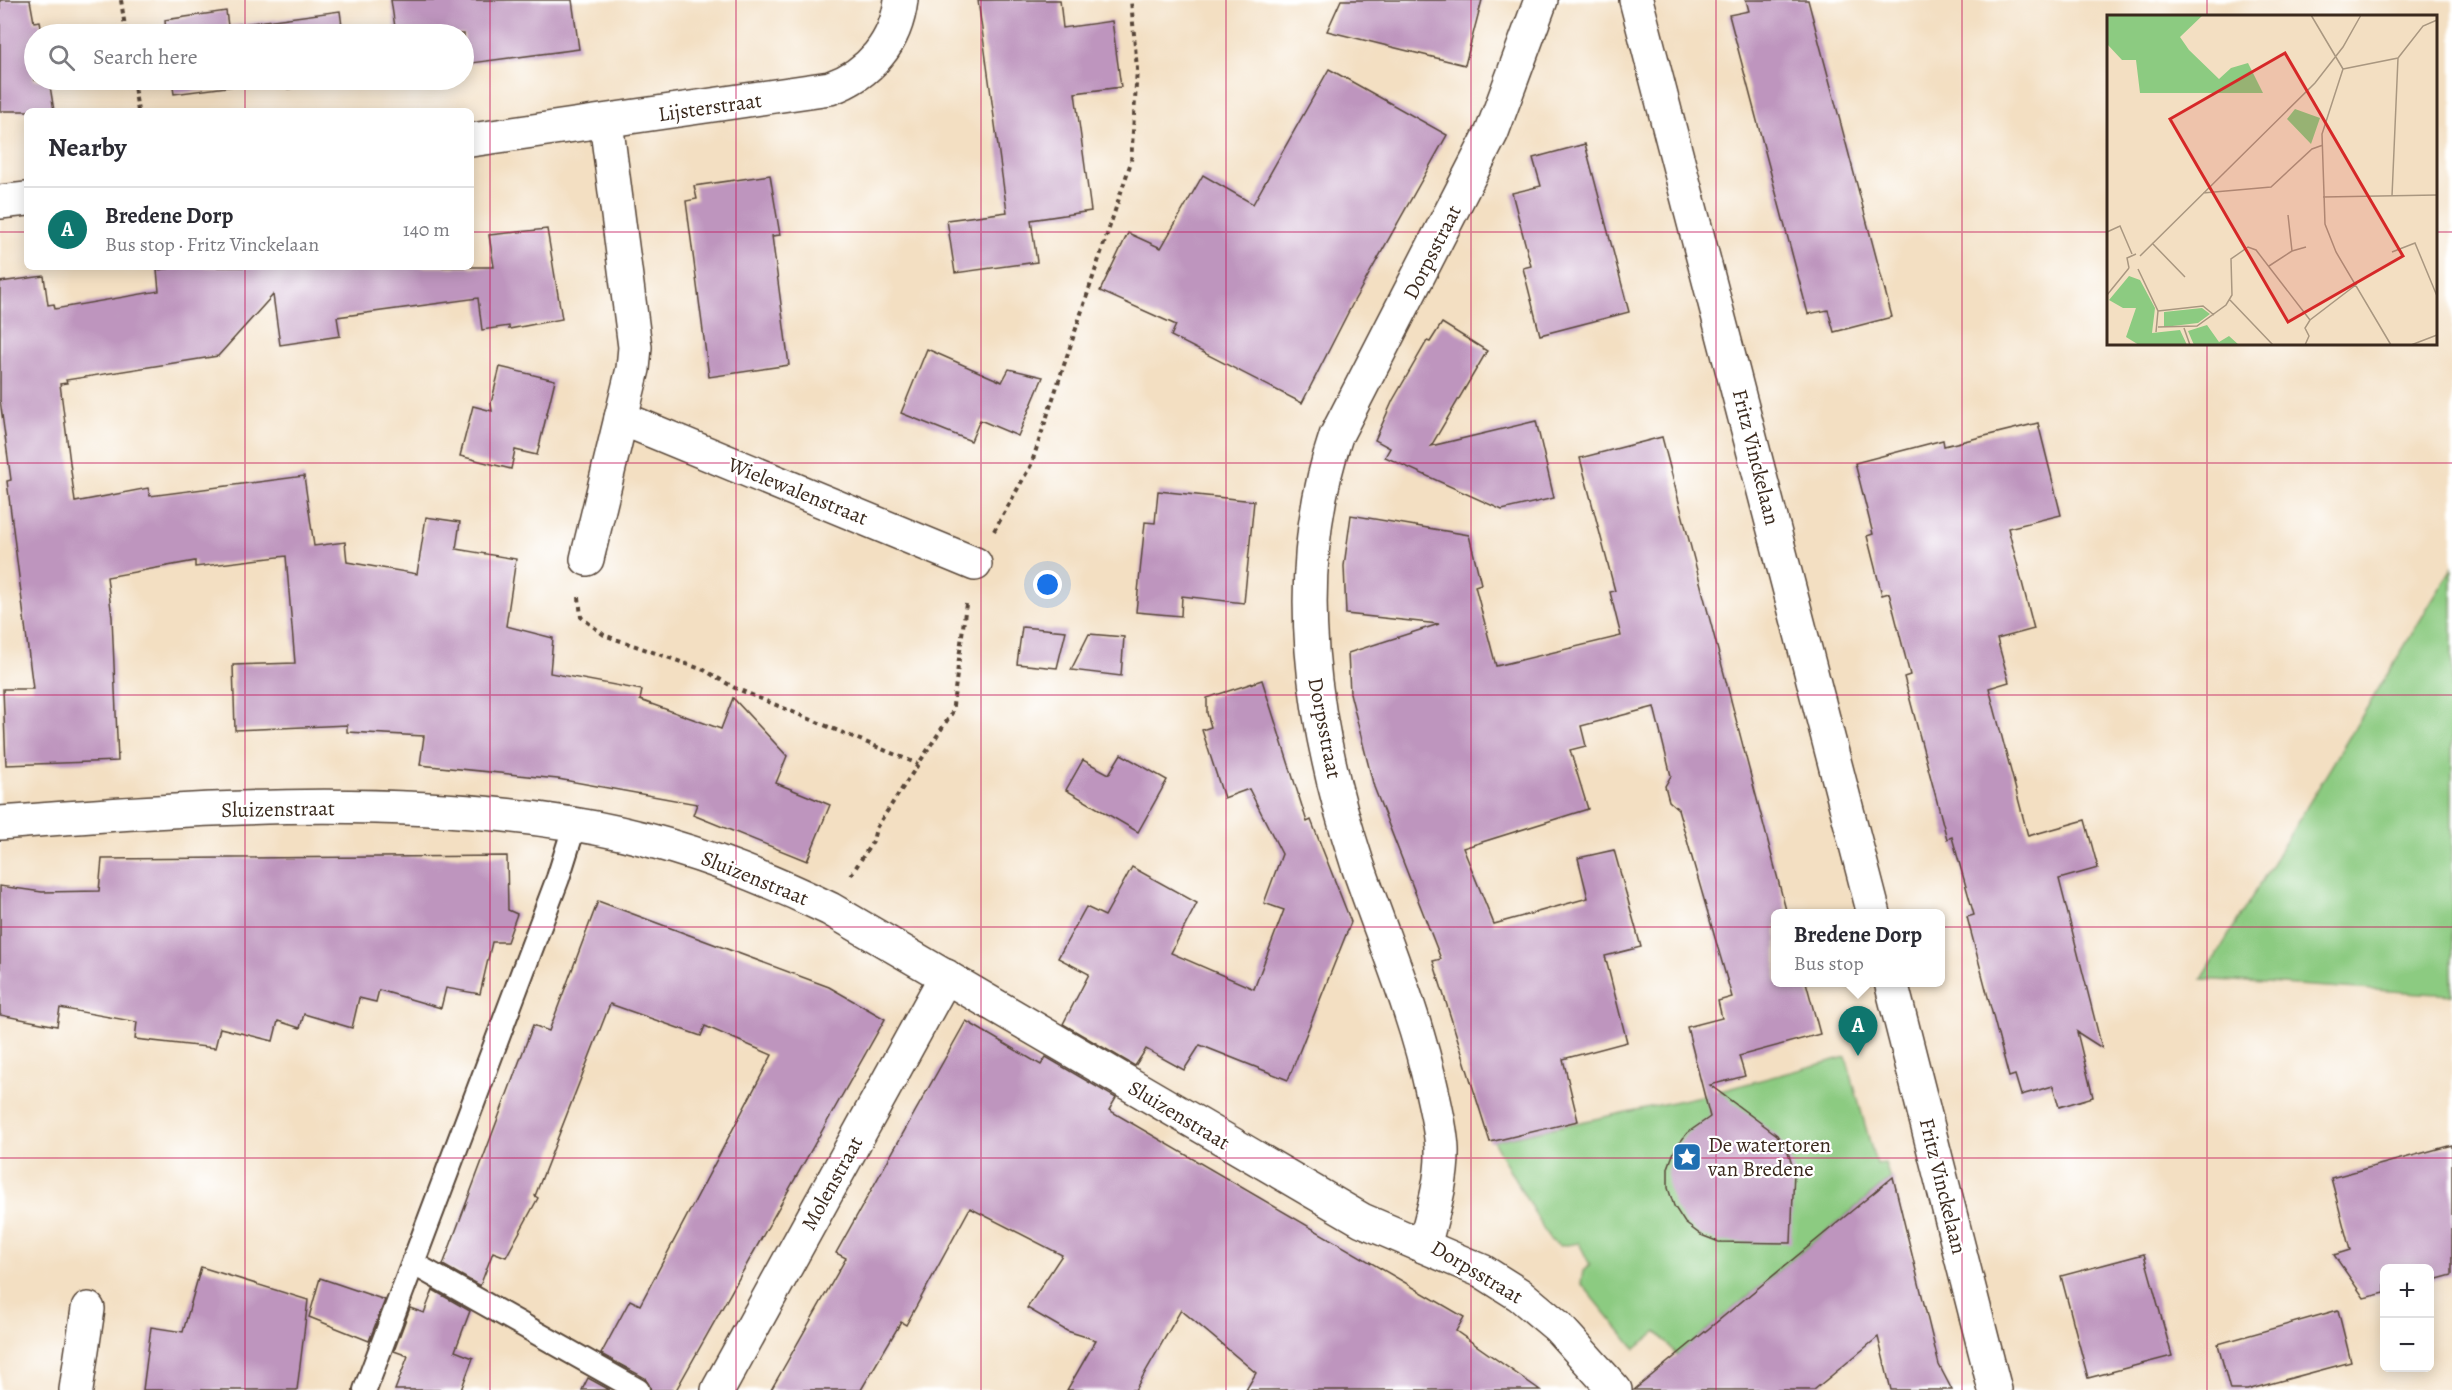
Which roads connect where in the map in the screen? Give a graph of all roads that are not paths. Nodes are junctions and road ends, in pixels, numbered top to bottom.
1 (901, 0) edge
2 (1541, 0) edge
3 (1636, 0) edge
4 (606, 122) junction
5 (474, 140) edge
6 (24, 199) edge
7 (0, 202) edge
8 (621, 418) junction
9 (587, 559) road end
10 (975, 564) road end
11 (0, 823) edge
12 (574, 824) junction
13 (1873, 909) edge
14 (946, 976) junction
15 (1892, 987) edge
16 (1424, 1246) junction
17 (414, 1264) junction
18 (88, 1309) dead end
19 (76, 1390) edge
20 (364, 1390) edge
21 (638, 1390) edge
22 (718, 1390) edge
23 (1615, 1390) edge
24 (1995, 1390) edge

1 - 4 street, Lijsterstraat
2 - 16 street, Dorpsstraat
3 - 13 street, Fritz Vinckelaan
4 - 5 street, Lijsterstraat
4 - 8 street
6 - 7 street
8 - 9 street
8 - 10 street, Wielewalenstraat
11 - 12 street, Sluizenstraat
12 - 14 street, Sluizenstraat
12 - 17 lane
14 - 16 street, Sluizenstraat
14 - 22 street, Molenstraat
15 - 24 street, Fritz Vinckelaan
16 - 23 street, Dorpsstraat
17 - 20 lane
17 - 21 lane
18 - 19 street

